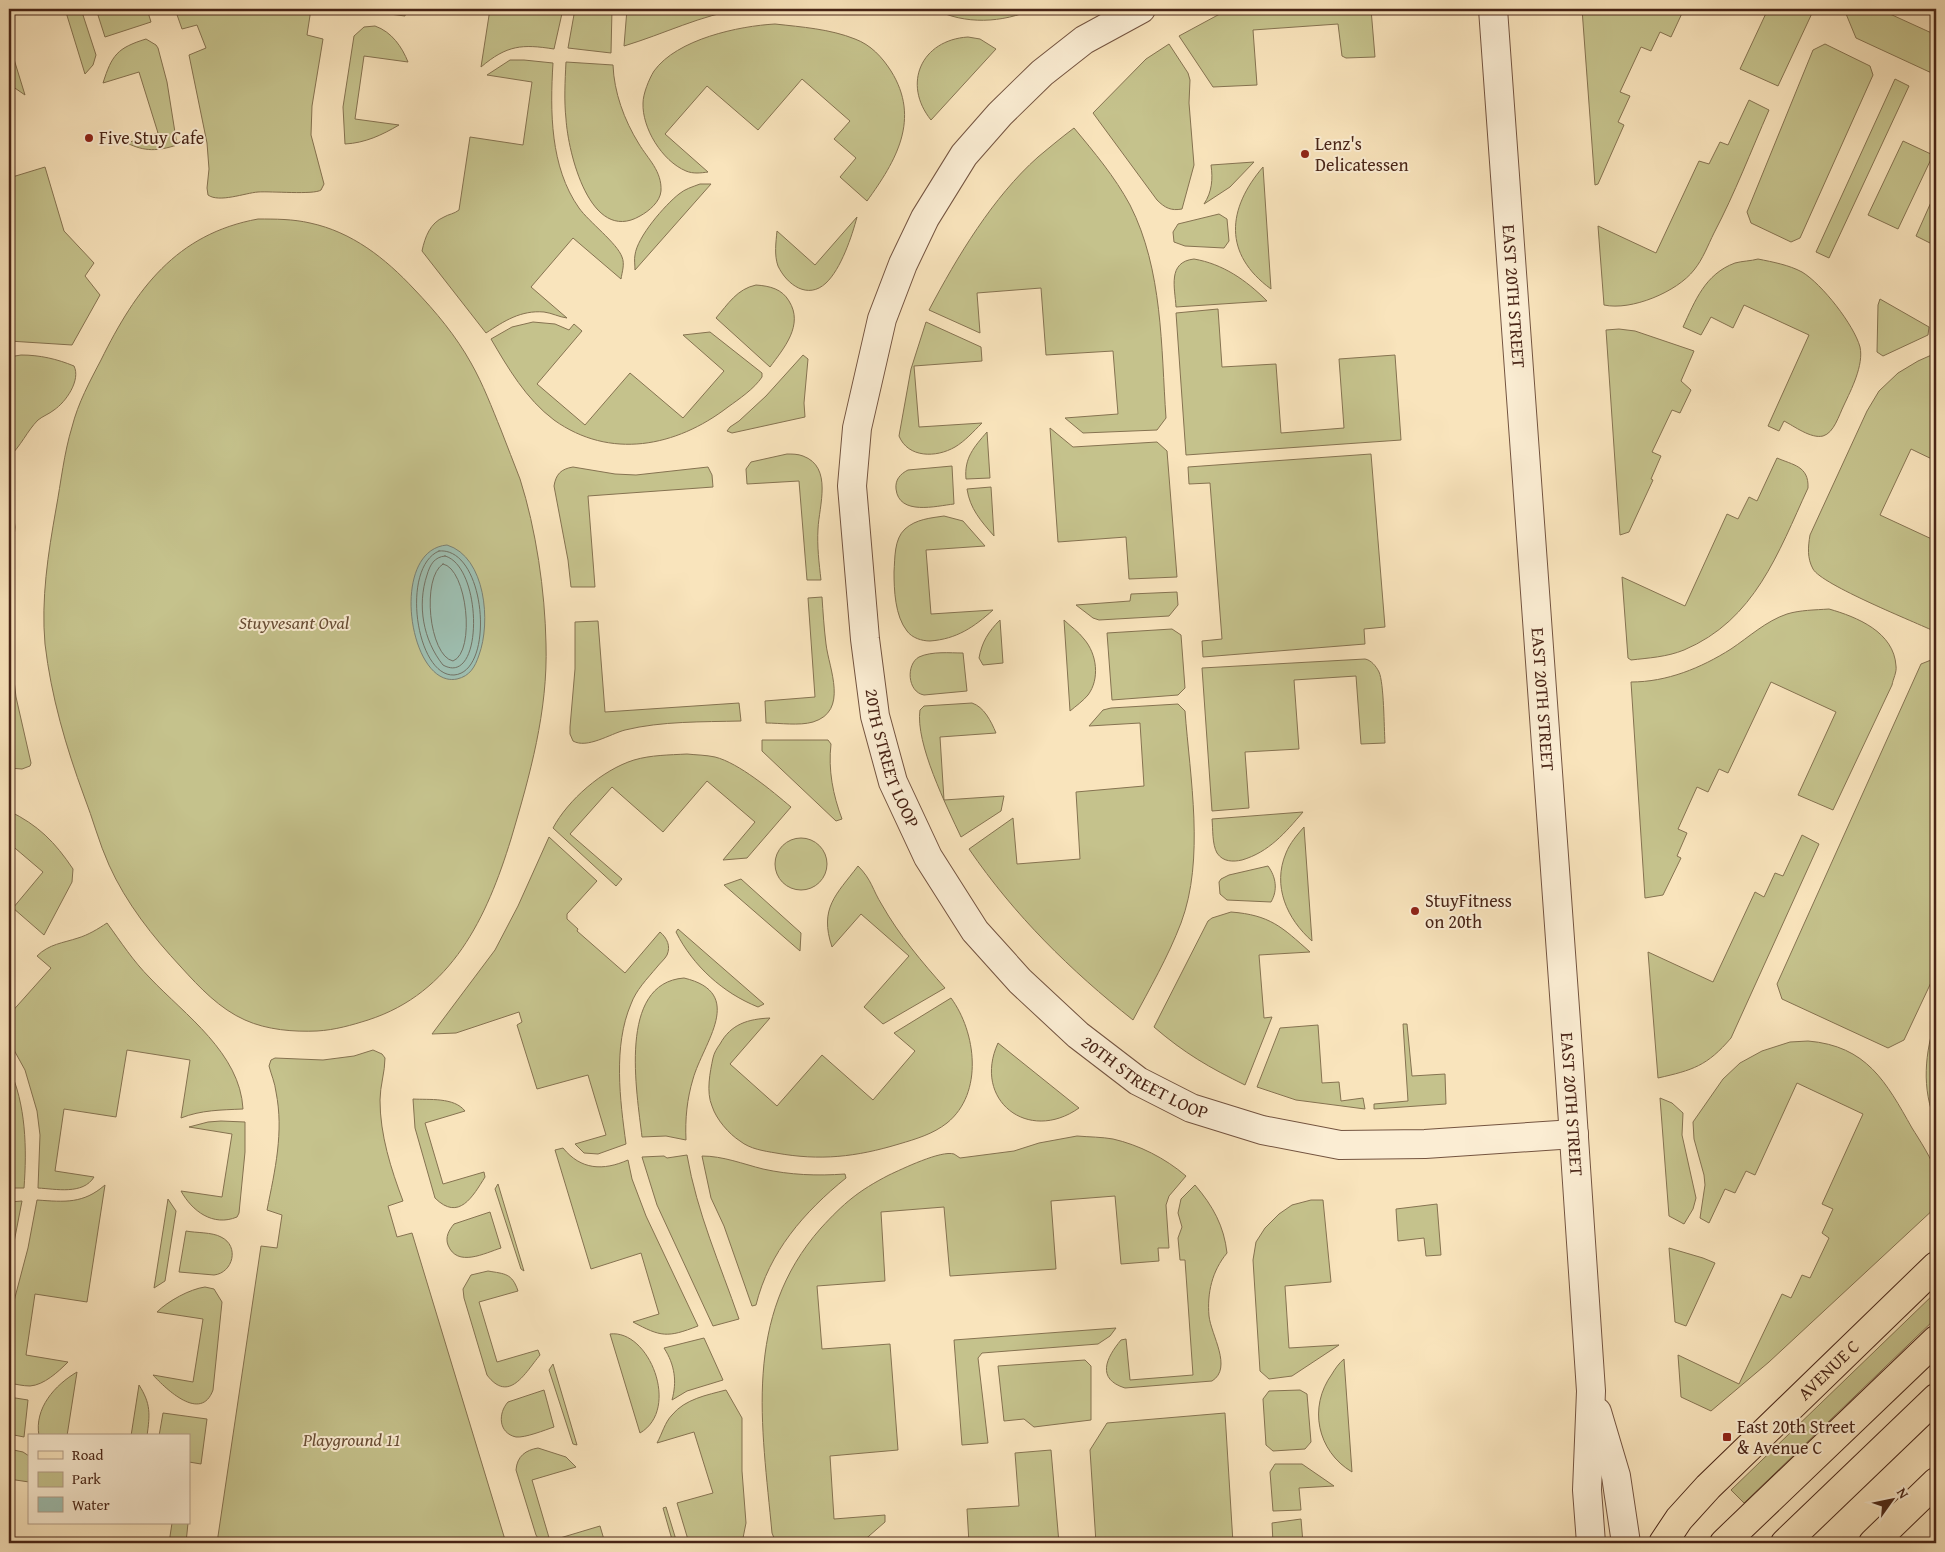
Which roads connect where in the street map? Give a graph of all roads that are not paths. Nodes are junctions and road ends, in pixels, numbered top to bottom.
1 (1141, 9) edge
2 (1493, 9) edge
3 (1574, 1134) junction
4 (1936, 1266) edge
5 (1936, 1340) edge
6 (1591, 1392) junction
7 (1936, 1398) edge
8 (1936, 1482) edge
9 (1591, 1543) edge
10 (1626, 1543) edge
11 (1663, 1543) edge
12 (1724, 1543) edge
13 (1785, 1543) edge
14 (1873, 1543) edge

1 - 3 street, 20TH STREET LOOP
2 - 3 street, EAST 20TH STREET
3 - 6 street, EAST 20TH STREET
4 - 11 main road, AVENUE C
5 - 12 main road
6 - 9 street, EAST 20TH STREET
6 - 10 street, EAST 20TH STREET
7 - 13 main road
8 - 14 main road

